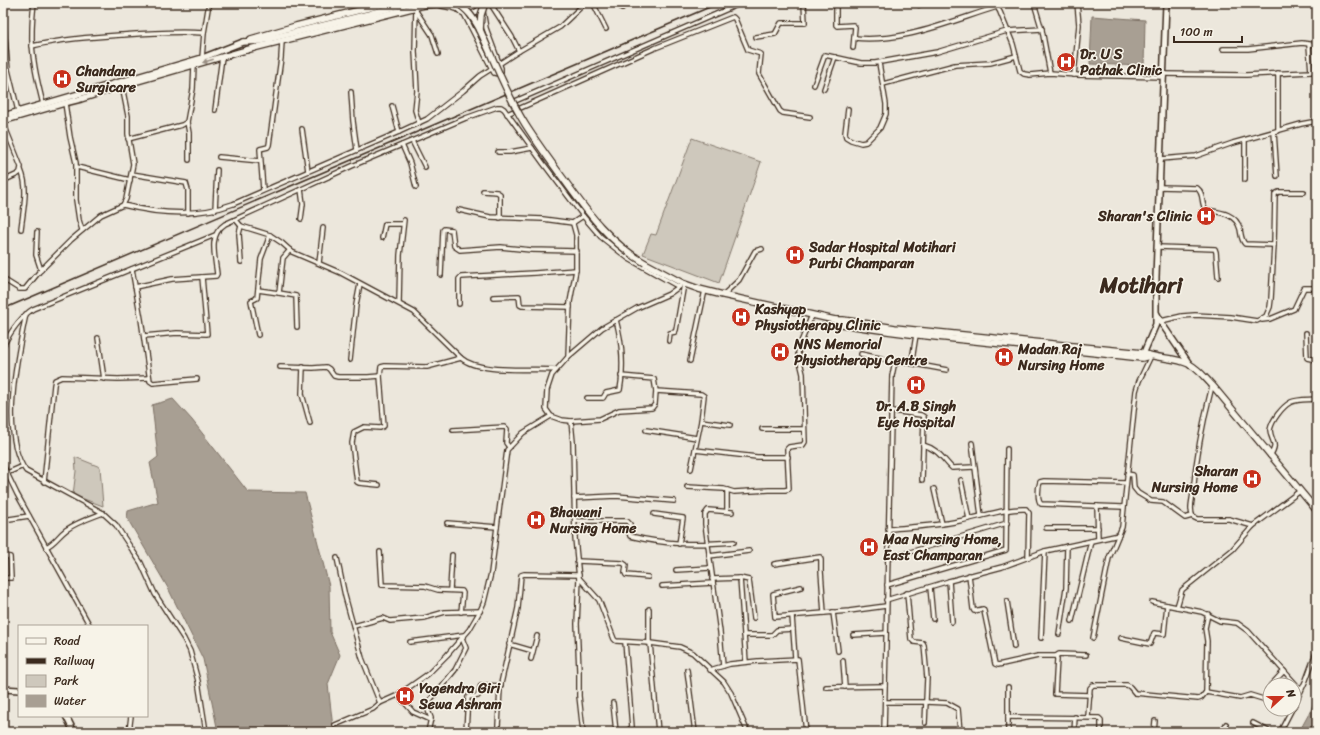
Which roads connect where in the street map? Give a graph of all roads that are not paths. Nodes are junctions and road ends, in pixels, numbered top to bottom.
1 (34, 3) edge
2 (208, 3) edge
3 (388, 3) edge
4 (408, 3) edge
5 (490, 3) edge
6 (585, 3) edge
7 (593, 3) edge
8 (622, 3) edge
9 (804, 3) edge
10 (836, 3) edge
11 (923, 3) edge
12 (1034, 3) edge
13 (1077, 3) edge
14 (1166, 3) edge
15 (484, 4) edge
16 (456, 5) edge
17 (737, 5) dead end
18 (919, 5) dead end
19 (996, 5) edge
20 (622, 8) dead end
21 (416, 9) junction
22 (464, 14) junction
23 (3, 16) edge
24 (1042, 29) junction
25 (480, 30) junction
26 (606, 30) dead end
27 (1007, 31) junction
28 (204, 33) junction
29 (756, 37) dead end
30 (854, 38) junction
31 (260, 40) junction
32 (282, 40) junction
33 (243, 42) junction
34 (1309, 44) junction
35 (1317, 45) edge
36 (32, 46) junction
37 (853, 48) dead end
38 (1223, 49) dead end
39 (246, 50) junction
40 (518, 51) junction
41 (438, 54) dead end
42 (1016, 56) junction
43 (222, 57) junction
44 (835, 57) junction
45 (202, 58) junction
46 (879, 63) junction
47 (500, 64) junction
48 (194, 65) junction
49 (492, 69) junction
50 (1050, 73) junction
51 (1278, 73) junction
52 (1074, 75) junction
53 (1164, 75) junction
54 (883, 84) junction
55 (814, 85) dead end
56 (122, 86) junction
57 (824, 89) dead end
58 (351, 92) dead end
59 (513, 102) junction
60 (65, 103) junction
61 (43, 104) junction
62 (392, 106) dead end
63 (848, 109) dead end
64 (216, 110) dead end
65 (18, 111) junction
66 (507, 114) junction
67 (3, 116) edge
68 (810, 117) dead end
69 (1317, 121) edge
70 (3, 122) edge
71 (187, 122) junction
72 (419, 123) junction
73 (302, 129) dead end
74 (1276, 131) junction
75 (399, 132) junction
76 (128, 139) junction
77 (1245, 140) junction
78 (412, 141) junction
79 (402, 145) junction
80 (532, 148) junction
81 (357, 150) junction
82 (498, 152) dead end
83 (219, 157) dead end
84 (1161, 159) junction
85 (189, 160) dead end
86 (260, 160) junction
87 (76, 167) junction
88 (425, 167) dead end
89 (21, 170) junction
90 (217, 170) dead end
91 (308, 171) junction
92 (132, 174) junction
93 (1277, 176) dead end
94 (130, 180) junction
95 (1245, 180) dead end
96 (3, 181) edge
97 (416, 187) dead end
98 (1160, 187) junction
99 (301, 189) junction
100 (262, 190) junction
101 (484, 191) dead end
102 (1304, 192) dead end
103 (123, 205) junction
104 (215, 210) junction
105 (459, 210) dead end
106 (188, 213) junction
107 (583, 216) junction
108 (500, 218) junction
109 (301, 219) dead end
110 (236, 220) junction
111 (573, 223) junction
112 (241, 226) junction
113 (323, 228) dead end
114 (21, 229) dead end
115 (82, 230) junction
116 (37, 232) dead end
117 (215, 235) junction
118 (270, 235) junction
119 (382, 238) dead end
120 (1274, 245) junction
121 (1158, 247) junction
122 (762, 249) dead end
123 (290, 250) junction
124 (577, 251) junction
125 (241, 262) dead end
126 (319, 263) junction
127 (132, 269) junction
128 (41, 270) junction
129 (576, 270) junction
130 (441, 275) dead end
131 (202, 277) junction
132 (1218, 277) dead end
133 (3, 279) edge
134 (360, 284) junction
135 (682, 285) junction
136 (135, 287) junction
137 (1317, 288) edge
138 (258, 290) junction
139 (705, 290) junction
140 (279, 293) junction
141 (723, 295) junction
142 (493, 297) dead end
143 (399, 304) junction
144 (458, 304) dead end
145 (570, 307) junction
146 (1157, 313) junction
147 (26, 314) junction
148 (812, 315) junction
149 (616, 320) junction
150 (835, 320) junction
151 (1261, 320) junction
152 (1161, 321) junction
153 (297, 327) dead end
154 (1306, 333) dead end
155 (258, 335) dead end
156 (916, 335) junction
157 (144, 336) junction
158 (98, 338) dead end
159 (669, 341) dead end
160 (3, 346) edge
161 (861, 354) dead end
162 (1142, 355) junction
163 (1150, 356) junction
164 (568, 357) junction
165 (461, 358) junction
166 (350, 360) dead end
167 (690, 361) dead end
168 (898, 362) junction
169 (909, 363) junction
170 (1317, 363) edge
171 (1190, 365) junction
172 (280, 367) dead end
173 (303, 367) junction
174 (556, 370) junction
175 (947, 370) dead end
176 (380, 376) junction
177 (621, 376) junction
178 (149, 378) junction
179 (104, 379) junction
180 (198, 379) dead end
181 (9, 383) dead end
182 (1212, 386) junction
183 (656, 391) junction
184 (587, 398) dead end
185 (1317, 399) edge
186 (892, 411) junction
187 (551, 416) junction
188 (571, 421) junction
189 (701, 421) junction
190 (310, 423) dead end
191 (730, 425) dead end
192 (762, 429) dead end
193 (804, 429) junction
194 (453, 430) dead end
195 (646, 430) dead end
196 (697, 438) junction
197 (972, 443) dead end
198 (923, 445) junction
199 (509, 447) junction
200 (1006, 449) dead end
201 (695, 450) junction
202 (13, 455) dead end
203 (1270, 456) junction
204 (788, 457) junction
205 (3, 466) edge
206 (21, 467) junction
207 (974, 467) junction
208 (691, 470) dead end
209 (7, 473) junction
210 (1127, 474) junction
211 (922, 480) dead end
212 (961, 480) dead end
213 (44, 482) junction
214 (1126, 483) junction
215 (379, 485) dead end
216 (687, 487) dead end
217 (934, 489) dead end
218 (727, 490) junction
219 (1300, 491) junction
220 (574, 498) junction
221 (674, 501) dead end
222 (1097, 506) junction
223 (1123, 507) junction
224 (1006, 510) junction
225 (1317, 511) edge
226 (103, 513) junction
227 (654, 514) dead end
228 (29, 516) junction
229 (982, 516) junction
230 (1192, 516) junction
231 (969, 519) junction
232 (3, 520) edge
233 (575, 521) junction
234 (447, 523) dead end
235 (1007, 523) junction
236 (942, 524) junction
237 (1253, 526) junction
238 (497, 527) junction
239 (1046, 528) dead end
240 (1098, 528) junction
241 (888, 529) junction
242 (1119, 536) junction
243 (1098, 539) junction
244 (1091, 540) junction
245 (734, 542) dead end
246 (679, 544) junction
247 (708, 544) junction
248 (1067, 546) junction
249 (46, 547) junction
250 (750, 551) dead end
251 (1045, 551) junction
252 (380, 552) dead end
253 (3, 555) edge
254 (452, 556) dead end
255 (708, 556) junction
256 (337, 558) dead end
257 (1028, 558) junction
258 (887, 559) junction
259 (577, 561) junction
260 (774, 564) dead end
261 (710, 568) junction
262 (676, 570) dead end
263 (969, 575) junction
264 (579, 577) junction
265 (648, 577) dead end
266 (3, 578) edge
267 (740, 578) junction
268 (712, 581) junction
269 (949, 581) junction
270 (887, 585) junction
271 (662, 586) dead end
272 (801, 587) dead end
273 (930, 587) junction
274 (450, 590) junction
275 (906, 594) junction
276 (886, 600) junction
277 (1007, 601) dead end
278 (1152, 602) dead end
279 (1168, 605) junction
280 (886, 606) junction
281 (1177, 607) junction
282 (649, 609) dead end
283 (480, 611) junction
284 (461, 612) junction
285 (833, 612) junction
286 (824, 613) junction
287 (1208, 614) junction
288 (792, 616) junction
289 (754, 618) dead end
290 (933, 619) dead end
291 (952, 622) dead end
292 (1072, 622) dead end
293 (89, 625) edge
294 (354, 626) junction
295 (793, 628) junction
296 (886, 633) junction
297 (1059, 634) dead end
298 (744, 635) junction
299 (853, 635) dead end
300 (463, 636) junction
301 (537, 636) dead end
302 (1041, 638) dead end
303 (1093, 638) dead end
304 (1121, 638) dead end
305 (410, 642) dead end
306 (626, 642) junction
307 (650, 643) junction
308 (509, 644) junction
309 (1014, 647) dead end
310 (1317, 650) edge
311 (533, 651) junction
312 (838, 651) dead end
313 (1086, 655) dead end
314 (1056, 656) junction
315 (795, 658) junction
316 (531, 659) dead end
317 (843, 661) dead end
318 (746, 662) junction
319 (723, 666) junction
320 (687, 670) dead end
321 (710, 670) junction
322 (1284, 671) junction
323 (1279, 677) edge
324 (1289, 677) edge
325 (501, 686) junction
326 (885, 686) junction
327 (826, 687) dead end
328 (845, 687) junction
329 (1008, 688) dead end
330 (1302, 688) edge
331 (3, 689) edge
332 (18, 690) edge
333 (1206, 692) junction
334 (398, 695) junction
335 (1090, 695) junction
336 (1262, 699) edge
337 (885, 702) junction
338 (926, 702) junction
339 (380, 703) junction
340 (613, 703) dead end
341 (66, 717) edge
342 (131, 717) edge
343 (1008, 717) junction
344 (1075, 717) junction
345 (1088, 717) junction
346 (1288, 717) edge
347 (431, 720) junction
348 (1155, 721) dead end
349 (925, 723) dead end
350 (1252, 723) dead end
351 (1226, 724) dead end
352 (335, 725) dead end
353 (498, 726) dead end
354 (466, 731) edge
355 (74, 732) edge
356 (129, 732) edge
357 (206, 732) edge
358 (428, 732) edge
359 (583, 732) edge
360 (616, 732) edge
361 (626, 732) edge
362 (658, 732) edge
363 (695, 732) edge
364 (749, 732) edge
365 (806, 732) edge
366 (884, 732) edge
367 (960, 732) edge
368 (1008, 732) edge
369 (1074, 732) edge
370 (1101, 732) edge
371 (1154, 732) edge
372 (1222, 732) edge
373 (1270, 732) edge
374 (1280, 732) edge

1 - 36 street
2 - 28 street
3 - 33 main road
4 - 31 main road
5 - 40 street
6 - 40 street
7 - 26 street
8 - 20 street
9 - 29 street
10 - 30 street
11 - 18 street
12 - 24 street
13 - 52 street
14 - 53 main road
15 - 22 main road
15 - 25 main road, bridge
15 - 47 street
16 - 21 main road
16 - 22 main road
16 - 25 main road, bridge
17 - 59 street
19 - 27 street
19 - 30 street
21 - 32 main road
21 - 41 street
21 - 72 street
22 - 49 street
23 - 65 street
24 - 27 street
24 - 50 street
25 - 59 main road, bridge
27 - 42 street
27 - 46 street
28 - 36 street
28 - 45 street
30 - 37 street
31 - 33 main road
31 - 39 main road
32 - 39 main road
32 - 86 street
33 - 45 main road
34 - 35 street
34 - 38 street
34 - 51 street
36 - 61 street
39 - 43 main road
40 - 47 street
42 - 50 street
42 - 54 street
43 -> 48 main road
43 - 64 street
44 - 46 street
44 - 55 street
44 - 57 street
45 - 61 main road
46 - 54 street
47 - 49 street
47 - 49 street
48 - 56 main road
48 - 71 street
49 - 72 street
50 - 52 street
51 - 53 street
51 - 74 street
52 - 53 street
53 - 84 main road
54 - 63 street
56 - 60 main road
56 - 76 street
58 - 81 street
59 - 135 main road, bridge
60 - 70 main road
60 - 87 street
61 - 65 main road
62 - 75 street
65 - 67 main road
66 - 68 street
66 - 78 street
66 - 80 street
69 - 74 street
70 - 89 street
71 - 76 street
71 - 85 street
72 - 75 street
73 - 91 street
74 - 77 street
74 - 93 street
75 - 81 street
76 - 92 street
77 - 84 street
77 - 95 street
78 - 79 street
78 - 88 street
79 - 97 street
79 - 99 street
80 - 82 street
80 - 107 street
81 - 91 street
83 - 86 street
84 - 98 main road
86 - 100 street
87 - 94 street
87 - 115 street
89 - 96 street
89 - 114 street
90 - 104 street
91 - 100 street
92 - 94 street
92 - 106 street
94 - 103 street
98 - 120 street
98 - 121 main road
99 - 109 street
99 - 110 street
100 - 104 street
101 - 108 street
102 - 120 street
103 - 106 street
103 - 115 street
104 - 106 street
105 - 108 street
107 - 111 street
107 - 135 street
108 - 111 street
110 - 112 street
110 - 117 street
111 - 124 street
112 - 118 street
112 - 125 street
113 - 126 street
115 - 128 street
116 - 128 street
117 - 127 street
117 - 131 street
118 - 123 street
118 - 138 street
119 - 143 street
120 - 151 street
121 - 132 street
121 - 146 main road
122 - 141 street
123 - 126 street
123 - 140 street
124 - 129 street
124 - 130 street
126 - 134 street
127 - 136 street
127 - 147 street
128 - 133 street
129 - 144 street
129 - 145 street
131 - 136 street
131 - 157 street
134 - 143 street
134 - 166 street
135 - 139 main road
135 - 149 street
135 - 159 street
136 - 157 street
137 - 151 street
138 - 140 street
138 - 155 street
139 - 141 main road
139 - 167 street
140 - 153 street
141 - 148 main road
142 - 145 street
143 - 165 street
145 - 164 street
146 - 152 main road
146 - 162 main road
147 - 160 street
147 - 181 street
148 - 150 main road
148 - 193 street
149 - 164 street
149 - 177 street
150 - 156 main road
150 - 162 main road
151 - 152 street
152 - 171 main road
154 - 170 street
156 - 162 main road
156 - 169 street
157 - 178 street
158 - 179 street
161 - 168 street
162 - 163 main road
163 - 171 main road
163 - 210 street
164 - 174 street
165 - 174 street
165 - 176 street
168 - 169 street
168 - 186 street
169 - 175 street
171 - 182 main road
172 - 173 street
173 - 176 street
173 - 190 street
174 - 187 street
176 - 215 street
177 - 183 street
177 - 184 street
178 - 179 street
178 - 180 street
179 - 213 street
182 - 203 main road
182 - 230 street
183 - 188 street
183 - 189 street
185 - 203 street
186 - 198 street
186 - 241 street
187 - 188 street
187 - 199 street
188 - 220 street
189 - 191 street
189 - 196 street
192 - 193 street
193 - 204 street
194 - 199 street
195 - 196 street
196 - 201 street
197 - 207 street
198 - 207 street
198 - 211 street
199 - 238 street
200 - 224 street
201 - 204 street
201 - 208 street
202 - 206 street
203 - 219 main road
204 - 218 street
205 - 209 street
206 - 209 street
206 - 213 street
207 - 229 street
209 - 228 street
210 - 214 street
210 - 230 street
212 - 231 street
213 - 226 street
214 - 222 street
214 - 223 street
216 - 218 street
217 - 236 street
218 - 247 street
219 - 225 main road
219 - 237 street
220 - 221 street
220 - 233 street
222 - 223 street
222 - 240 street
223 - 242 street
224 - 229 street
224 - 235 street
224 - 257 street
226 - 249 street
226 - 357 street
227 - 246 street
228 - 232 street
228 - 249 street
229 - 231 street
230 - 237 street
231 - 236 street
233 - 246 street
233 - 259 street
234 - 238 street
235 - 258 street
235 - 270 street
236 - 241 street
237 - 281 street
238 - 283 street
239 - 240 street
240 - 243 street
241 - 258 street
242 - 243 street
242 - 303 street
243 - 244 street
244 - 248 street
244 - 292 street
245 - 247 street
246 - 247 street
247 - 255 street
248 - 251 street
248 - 297 street
249 - 293 street
250 - 255 street
251 - 257 street
251 - 302 street
252 - 274 street
253 - 266 street
254 - 274 street
255 - 261 street
256 - 294 street
257 - 263 street
258 - 270 street
259 - 264 street
259 - 265 street
260 - 286 street
261 - 262 street
261 - 268 street
263 - 269 street
263 - 314 street
264 - 306 street
264 - 308 street
264 - 359 street
267 - 268 street
267 - 289 street
267 - 298 street
268 - 271 street
268 - 319 street
269 - 273 street
269 - 291 street
270 - 276 street
272 - 288 street
273 - 275 street
273 - 290 street
274 - 284 street
275 - 276 street
275 - 338 street
276 - 280 street
277 - 309 street
278 - 279 street
279 - 281 street
279 - 304 street
280 - 285 street
280 - 296 street
281 - 287 street
282 - 307 street
283 - 284 street
283 - 300 street
284 - 294 street
285 - 286 street
285 - 312 street
286 - 288 street
287 - 322 street
287 - 333 street
288 - 295 street
294 - 339 street
295 - 298 street
295 - 315 street
296 - 299 street
296 - 326 street
298 - 318 street
300 - 305 street
300 - 334 street
300 - 347 street
301 - 311 street
306 - 307 street
306 - 361 street
307 - 321 street
307 - 362 street
308 - 311 street
308 - 325 street
310 - 330 street
311 - 316 street
313 - 314 street
314 - 335 street
315 - 318 street
315 - 365 street
317 - 328 street
318 - 319 street
319 - 321 street
320 - 363 street
321 - 364 street
322 - 323 street
322 - 324 street
325 - 353 street
325 - 354 street
326 - 328 street
326 - 337 street
327 - 328 street
329 - 343 street
331 - 332 main road
333 - 335 street
333 - 336 street
334 - 339 street
334 - 347 street
335 - 345 street
337 - 338 street
337 - 366 street
338 - 349 street
338 - 367 street
339 - 352 street
340 - 360 street
341 - 355 main road
342 - 356 street
343 - 344 street
343 - 368 street
344 - 345 street
344 - 369 street
345 - 370 street
346 - 374 street
347 - 358 street
348 - 371 street
350 - 373 street
351 - 372 street

